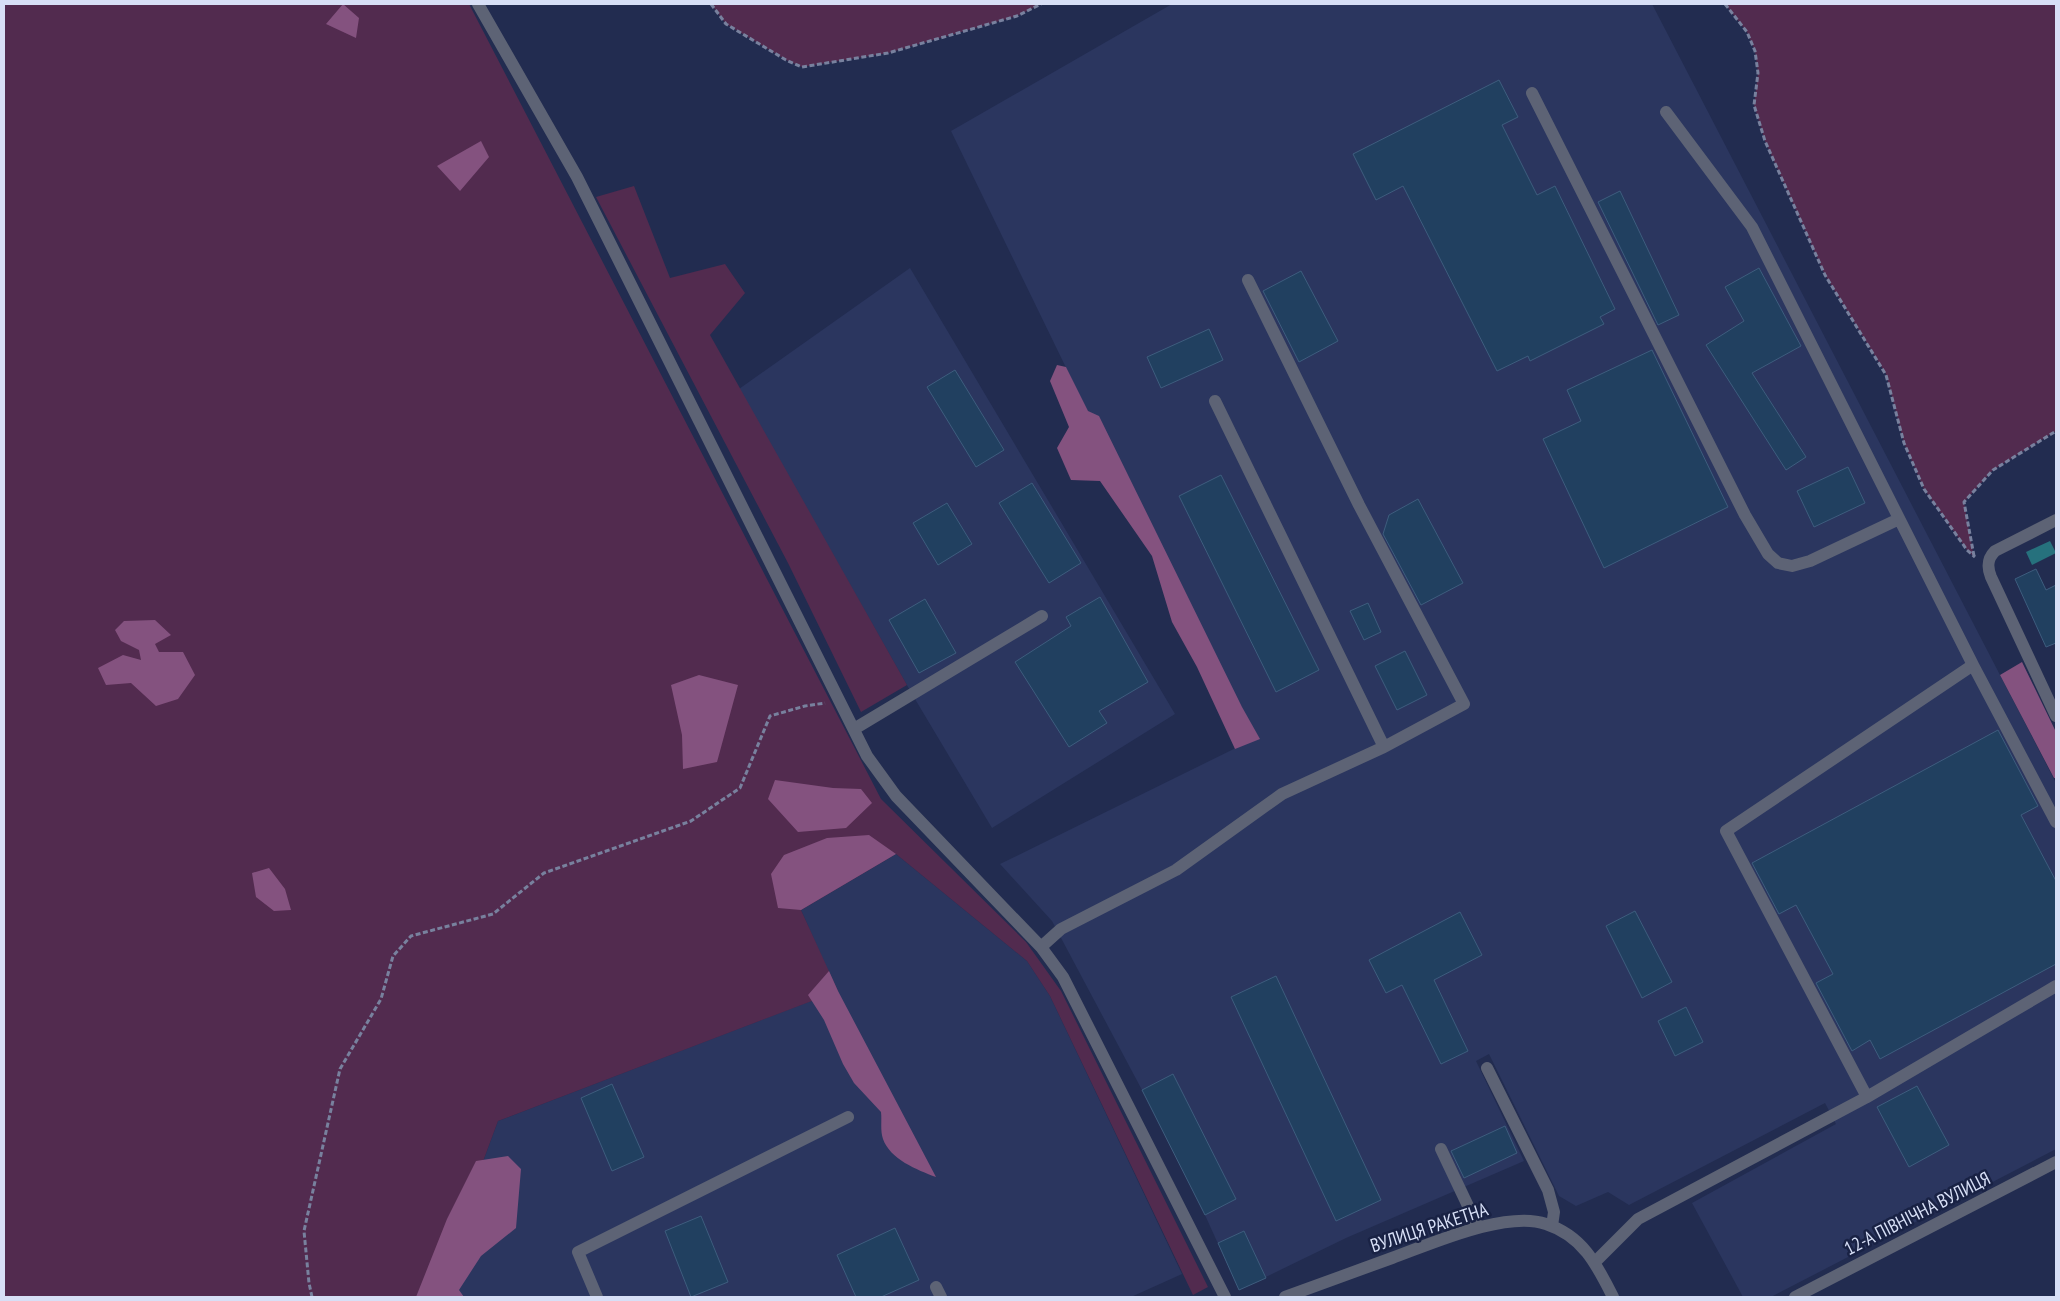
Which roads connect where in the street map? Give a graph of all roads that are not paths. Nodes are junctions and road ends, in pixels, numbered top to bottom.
1 (478, 4) edge
2 (1532, 93) dead end
3 (1666, 112) dead end
4 (1248, 280) dead end
5 (1215, 401) dead end
6 (1899, 519) junction
7 (2056, 520) edge
8 (1042, 616) dead end
9 (1973, 665) junction
10 (2056, 716) edge
11 (854, 729) junction
12 (1384, 747) junction
13 (2056, 822) edge
14 (1041, 947) junction
15 (2056, 986) edge
16 (1488, 1068) dead end
17 (1867, 1097) junction
18 (848, 1117) dead end
19 (1441, 1149) dead end
20 (2056, 1162) edge
21 (1552, 1226) junction
22 (1478, 1228) junction
23 (1595, 1262) junction
24 (597, 1297) edge
25 (1225, 1297) edge
26 (1285, 1297) edge
27 (1613, 1297) edge
28 (1795, 1297) edge

1 - 11 street
2 - 6 street
3 - 6 street
4 - 12 street
5 - 12 street
6 - 9 street
7 - 10 street
8 - 11 street
9 - 13 street
9 - 17 street
11 - 14 street
12 - 14 street
14 - 25 street
15 - 17 street
16 - 21 street
17 - 23 street
18 - 24 street
19 - 22 street
20 - 28 street, 12-А ПІВНІЧНА ВУЛИЦЯ
21 - 22 street, ВУЛИЦЯ РАКЕТНА
21 - 23 street, ВУЛИЦЯ РАКЕТНА
22 - 26 street, ВУЛИЦЯ РАКЕТНА
23 - 27 street, ВУЛИЦЯ РАКЕТНА

